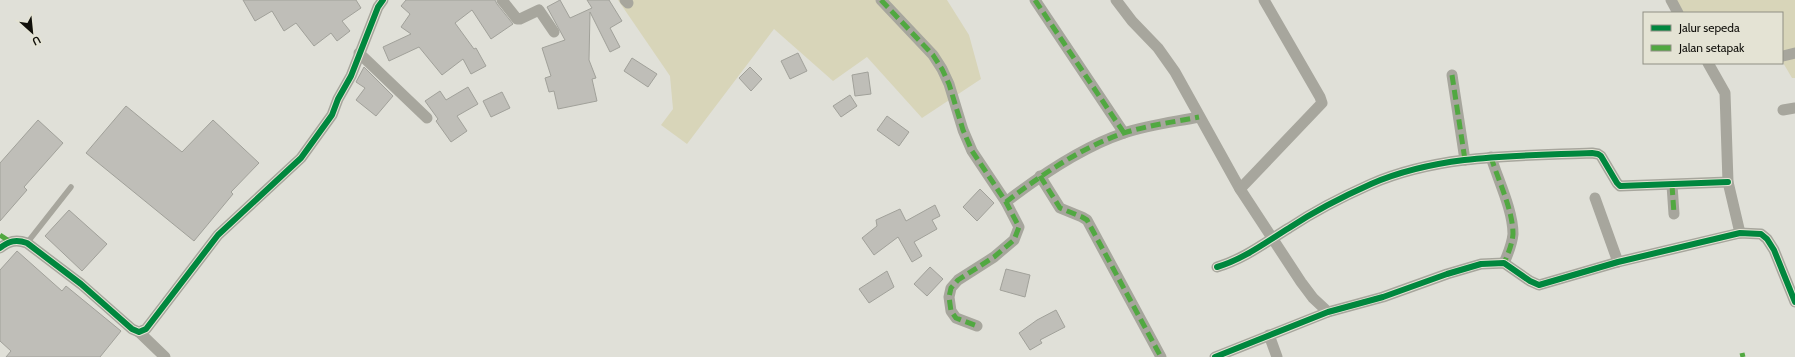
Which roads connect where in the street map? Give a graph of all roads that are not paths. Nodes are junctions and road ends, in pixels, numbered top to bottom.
1 (383, 0) edge
2 (502, 0) edge
3 (881, 0) edge
4 (1035, 0) edge
5 (1116, 0) edge
6 (1264, 0) edge
7 (1671, 0) edge
8 (1677, 12) edge
9 (554, 32) dead end
10 (359, 53) junction
11 (1795, 53) edge
12 (1783, 56) edge
13 (1709, 64) edge
14 (1452, 75) dead end
15 (1795, 108) edge
16 (1783, 110) dead end
17 (1199, 117) junction
18 (427, 118) dead end
19 (1124, 133) junction
20 (1491, 157) junction
21 (1465, 160) junction
22 (1040, 176) junction
23 (1728, 182) junction
24 (1672, 185) junction
25 (71, 187) dead end
26 (1240, 189) junction
27 (1595, 198) dead end
28 (1006, 202) junction
29 (1674, 214) dead end
30 (1740, 233) junction
31 (5, 238) edge
32 (1273, 239) junction
33 (27, 243) junction
34 (0, 248) edge
35 (1618, 262) junction
36 (1504, 263) junction
37 (1217, 267) dead end
38 (1795, 302) edge
39 (1328, 312) junction
40 (977, 326) dead end
41 (139, 332) junction
42 (1269, 335) junction
43 (165, 357) edge
44 (1161, 357) edge
45 (1215, 357) edge
46 (1276, 357) edge

1 - 10 street
2 - 9 street
3 - 28 street
4 - 19 street
5 - 17 street
6 - 26 street
7 - 8 street
10 - 18 street
10 - 41 street
11 - 12 street
13 - 23 street
14 - 21 street
15 - 16 street
17 - 19 street
17 - 26 street
19 - 22 street
20 - 21 street
20 - 24 street
20 - 36 street
21 - 32 street
22 - 28 street
22 - 44 street
23 - 24 street
23 - 30 street
24 - 29 street
25 - 33 lane
26 - 32 street
27 - 35 street
28 - 40 street
30 - 35 street
30 - 38 street
31 - 33 street
31 - 34 street
32 - 37 street
32 - 39 street
33 - 41 street
35 - 36 street
36 - 39 street
39 - 42 street
41 - 43 street
42 - 45 street
42 - 46 street

